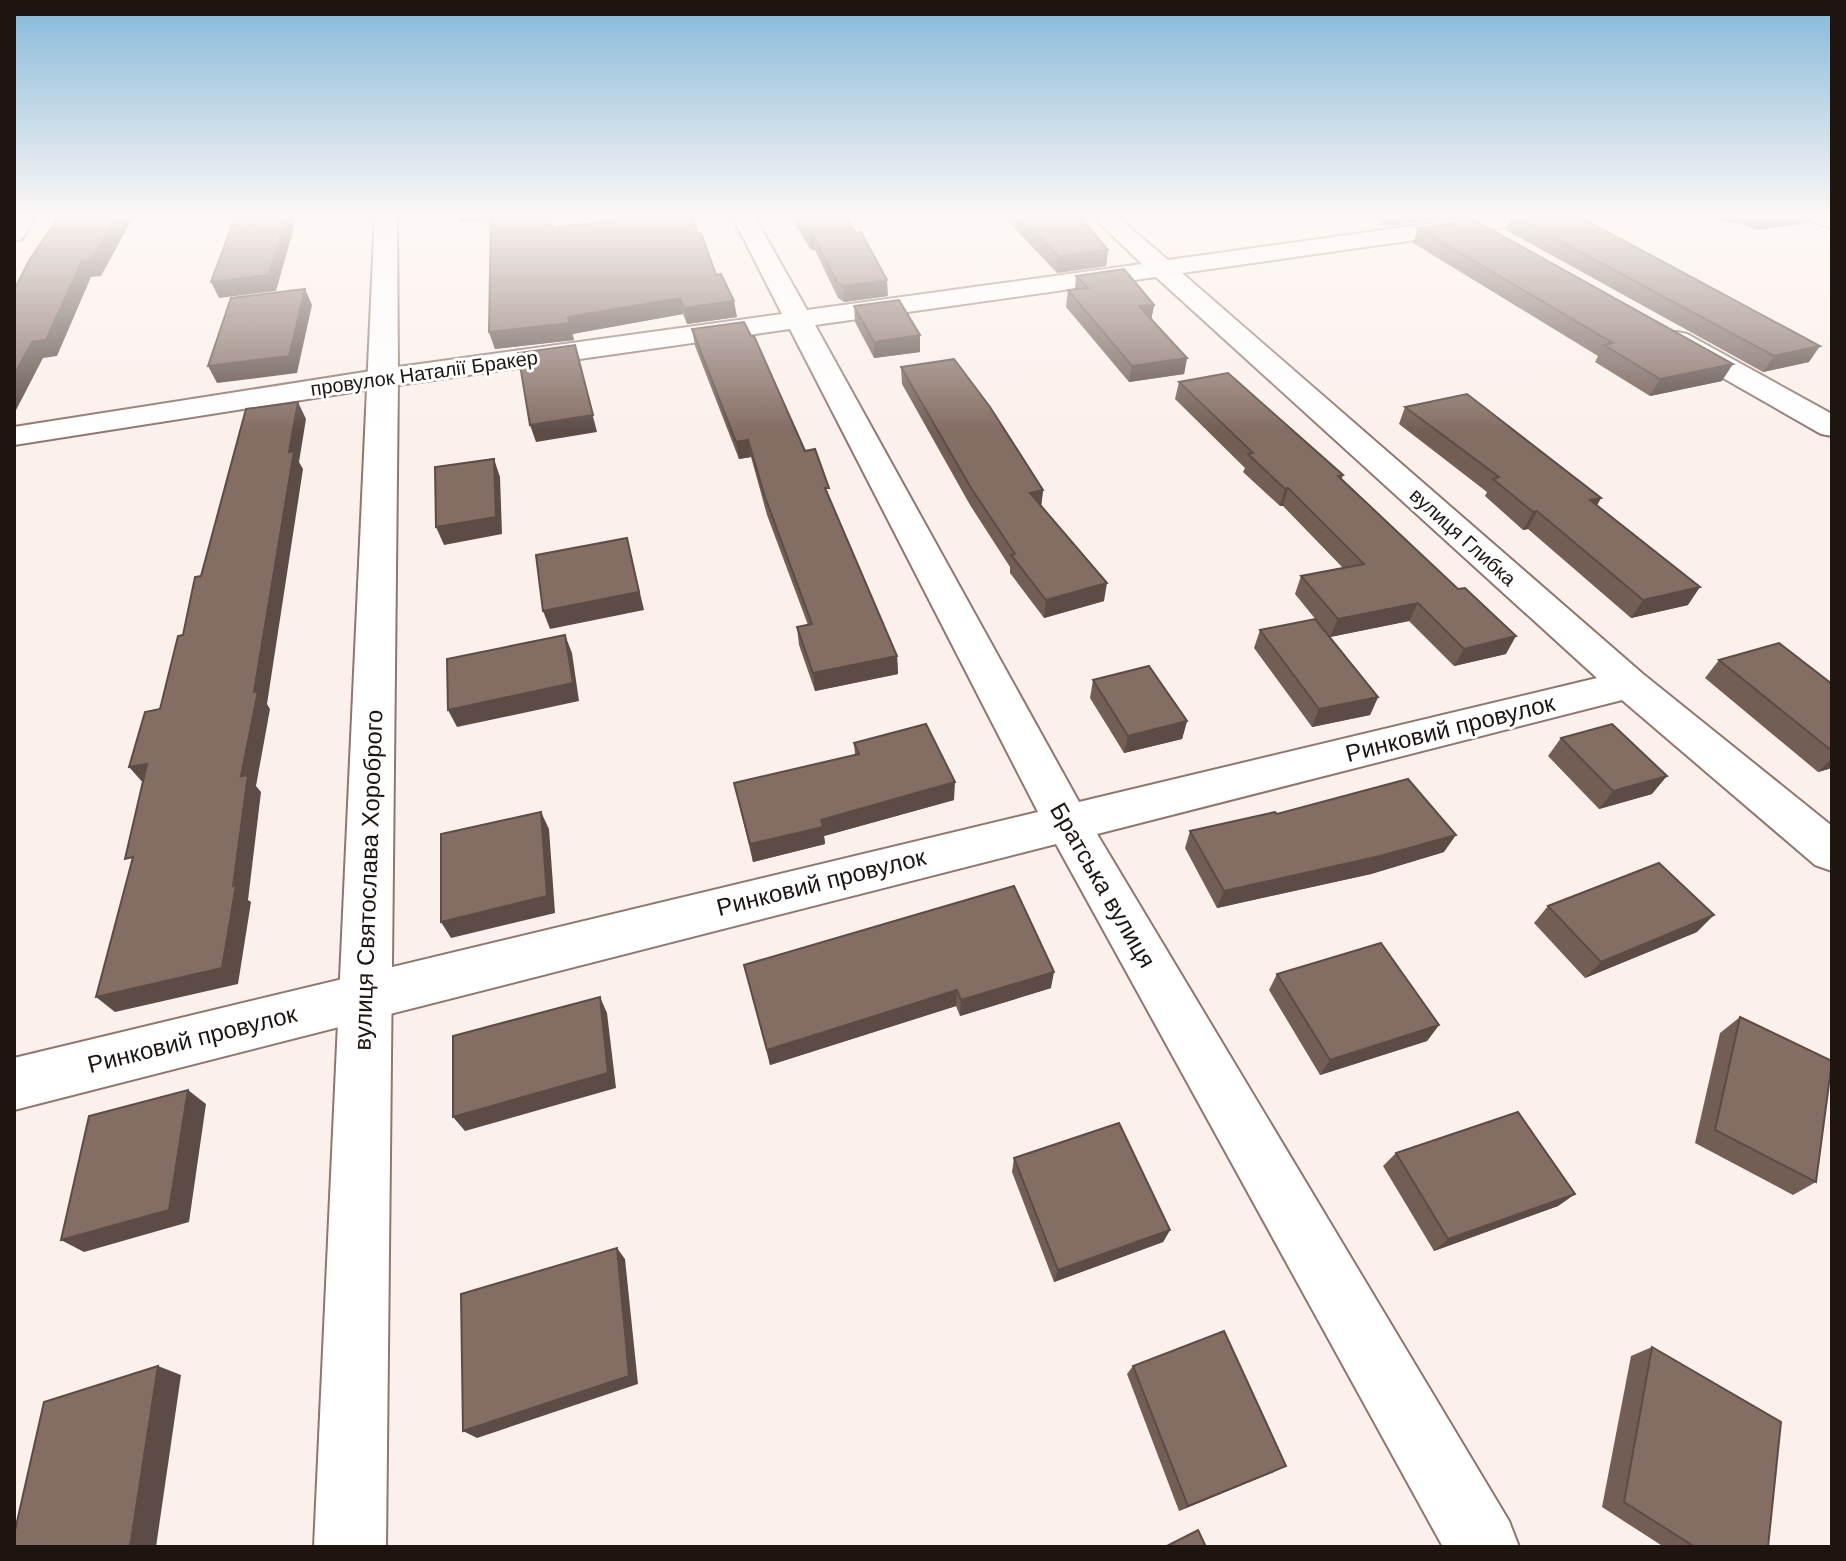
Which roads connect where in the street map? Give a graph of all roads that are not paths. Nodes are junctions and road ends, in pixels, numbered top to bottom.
1 (385, 287) edge
2 (782, 287) edge
3 (1035, 287) edge
4 (1182, 287) edge
5 (799, 318) junction
6 (1651, 326) edge
7 (384, 378) junction
8 (1832, 427) edge
9 (14, 436) edge
10 (1629, 684) junction
11 (1066, 821) junction
12 (1832, 852) edge
13 (364, 996) junction
14 (14, 1084) edge
15 (350, 1547) edge
16 (1483, 1547) edge

1 - 7 street, вулиця Святослава Хороброго
2 - 5 street, Братська вулиця
3 - 5 street, провулок Наталії Бракер
4 - 10 street, вулиця Глибка
5 - 7 street, провулок Наталії Бракер
5 - 11 street, Братська вулиця
6 - 8 street
7 - 9 street, провулок Наталії Бракер
7 - 13 street, вулиця Святослава Хороброго
10 - 11 street, Ринковий провулок
10 - 12 street, вулиця Глибка
11 - 13 street, Ринковий провулок
11 - 16 street, Братська вулиця
13 - 14 street, Ринковий провулок
13 - 15 street, вулиця Святослава Хороброго

